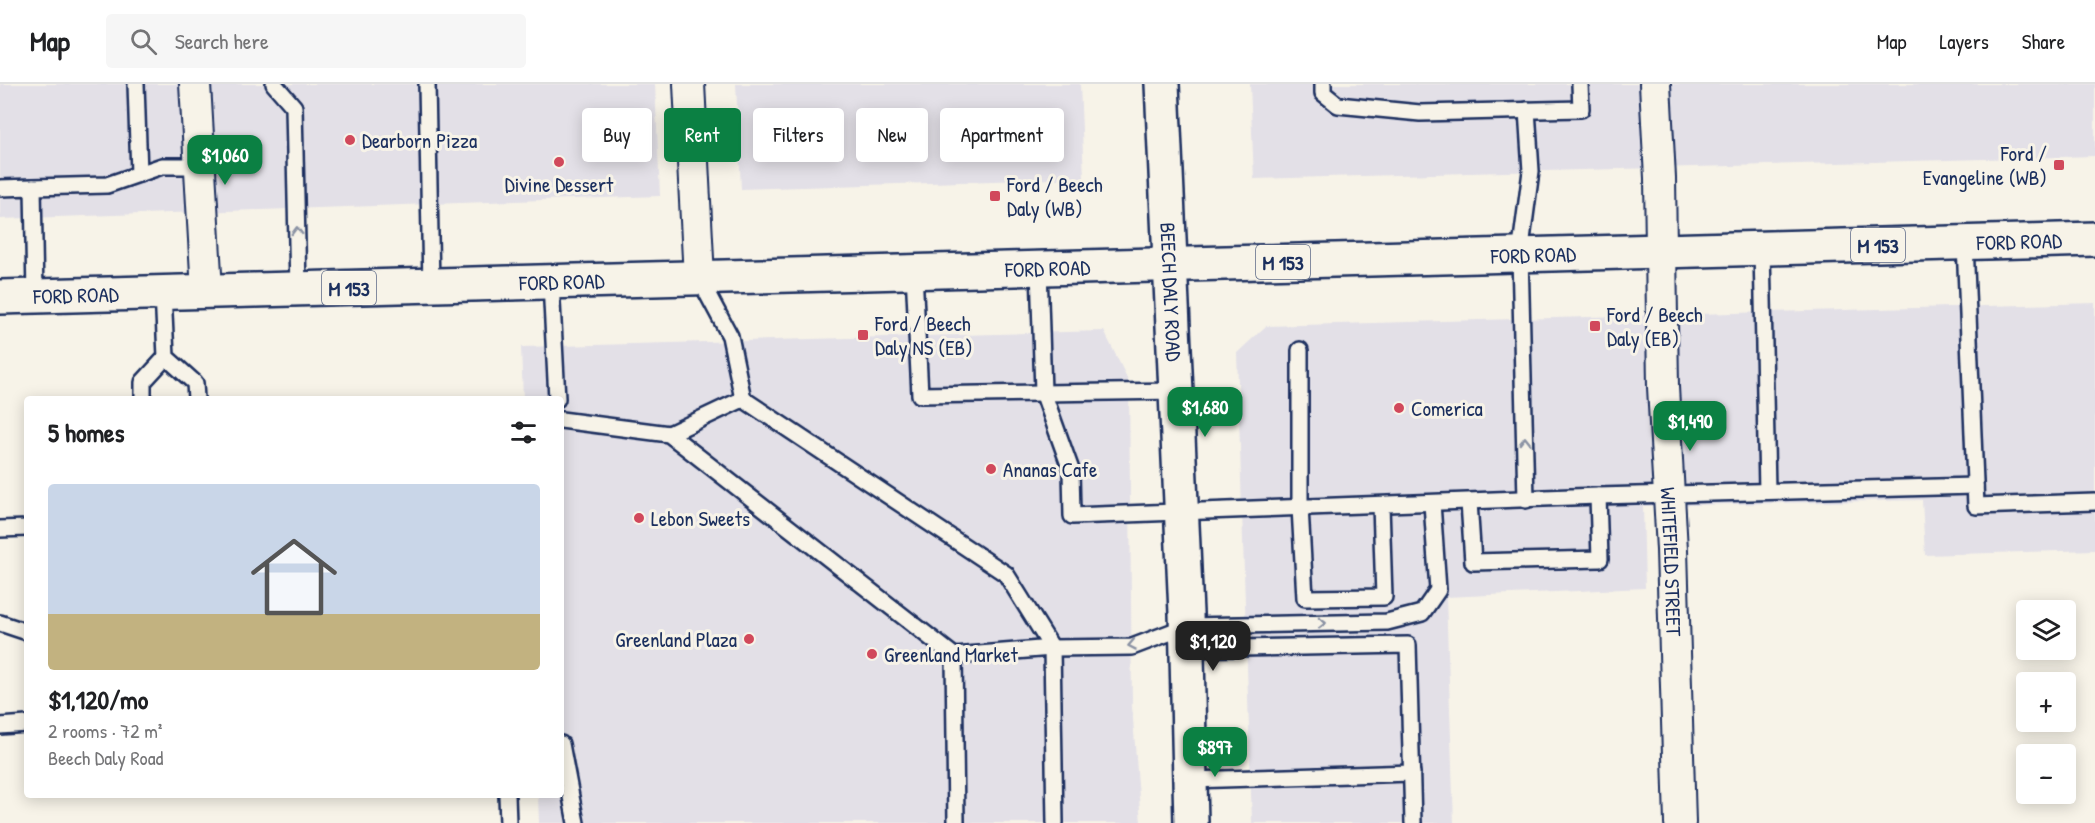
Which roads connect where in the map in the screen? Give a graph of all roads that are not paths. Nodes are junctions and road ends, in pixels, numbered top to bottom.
1 (136, 84) edge
2 (195, 84) edge
3 (274, 84) edge
4 (427, 84) edge
5 (689, 84) edge
6 (1162, 84) edge
7 (1323, 84) edge
8 (1580, 84) edge
9 (1655, 84) edge
10 (1527, 110) junction
11 (200, 166) junction
12 (139, 174) junction
13 (33, 187) junction
14 (0, 188) edge
15 (2095, 239) edge
16 (1965, 243) junction
17 (1762, 249) junction
18 (1661, 251) junction
19 (1520, 255) junction
20 (1172, 265) junction
21 (1039, 269) junction
22 (914, 272) junction
23 (699, 278) junction
24 (550, 283) junction
25 (431, 286) junction
26 (298, 289) junction
27 (207, 291) junction
28 (163, 292) junction
29 (35, 296) junction
30 (0, 297) edge
31 (1300, 350) dead end
32 (166, 357) junction
33 (1177, 391) junction
34 (1043, 392) junction
35 (143, 396) edge
36 (196, 396) edge
37 (557, 396) edge
38 (743, 399) junction
39 (564, 420) edge
40 (669, 434) junction
41 (1974, 486) junction
42 (1767, 491) junction
43 (1668, 494) junction
44 (1598, 496) junction
45 (1526, 500) junction
46 (1470, 502) junction
47 (2095, 502) edge
48 (1431, 503) junction
49 (1381, 505) junction
50 (1300, 507) junction
51 (1182, 513) junction
52 (24, 528) edge
53 (0, 529) edge
54 (0, 623) edge
55 (24, 631) edge
56 (1187, 638) junction
57 (1052, 648) junction
58 (954, 656) junction
59 (24, 723) edge
60 (0, 726) edge
61 (564, 760) edge
62 (1412, 773) junction
63 (1190, 780) junction
64 (507, 798) edge
65 (508, 823) edge
66 (576, 823) edge
67 (956, 823) edge
68 (1055, 823) edge
69 (1191, 823) edge
70 (1413, 823) edge
71 (1680, 823) edge

1 - 12 lane
2 - 11 street
26 -> 3 lane
4 - 25 lane
5 - 23 street
6 - 20 main road, BEECH DALY ROAD
7 - 10 lane
8 - 10 lane
9 - 18 street, WHITEFIELD STREET
10 - 19 lane
11 - 12 lane
11 - 27 street
12 - 13 lane
13 - 14 lane
13 - 29 lane
15 - 16 main road, FORD ROAD / M 153
16 - 17 main road, FORD ROAD / M 153
16 - 41 lane
17 - 18 main road, FORD ROAD / M 153
17 - 42 lane
18 - 19 main road, FORD ROAD / M 153
18 - 43 street, WHITEFIELD STREET
19 - 20 main road, FORD ROAD / M 153
45 -> 19 lane
20 - 21 main road, FORD ROAD / M 153
20 - 33 main road, BEECH DALY ROAD
21 - 22 main road, FORD ROAD / M 153
21 - 34 lane
22 - 23 main road, FORD ROAD / M 153
22 - 34 lane
23 - 24 main road, FORD ROAD / M 153
23 - 38 lane
24 - 25 main road, FORD ROAD / M 153
24 - 37 lane
25 - 26 main road, FORD ROAD / M 153
26 - 27 main road, FORD ROAD / M 153
27 - 28 main road, FORD ROAD / M 153
28 - 29 main road, FORD ROAD / M 153
28 - 32 lane
29 - 30 main road, FORD ROAD / M 153
31 - 50 lane
32 - 35 lane
32 - 36 lane
33 - 34 lane
33 - 51 main road, BEECH DALY ROAD
34 - 51 lane
38 - 40 lane
38 - 57 lane
39 - 40 lane
40 - 58 lane
41 - 42 lane
41 - 47 lane
42 - 43 lane
43 - 44 lane
43 - 71 street, WHITEFIELD STREET
44 - 45 lane
44 - 46 lane
45 - 46 lane
46 - 48 lane
48 - 49 lane
56 -> 48 lane
49 - 50 lane
49 - 50 lane
50 - 51 lane
51 - 56 main road, BEECH DALY ROAD
52 - 53 lane
54 - 55 lane
56 -> 57 lane
56 - 62 lane
56 - 63 main road, BEECH DALY ROAD
57 - 58 lane
57 - 68 lane
58 - 67 lane
59 - 60 lane
61 - 66 lane
62 - 63 lane
62 - 70 lane
63 - 69 main road, BEECH DALY ROAD
64 - 65 lane

